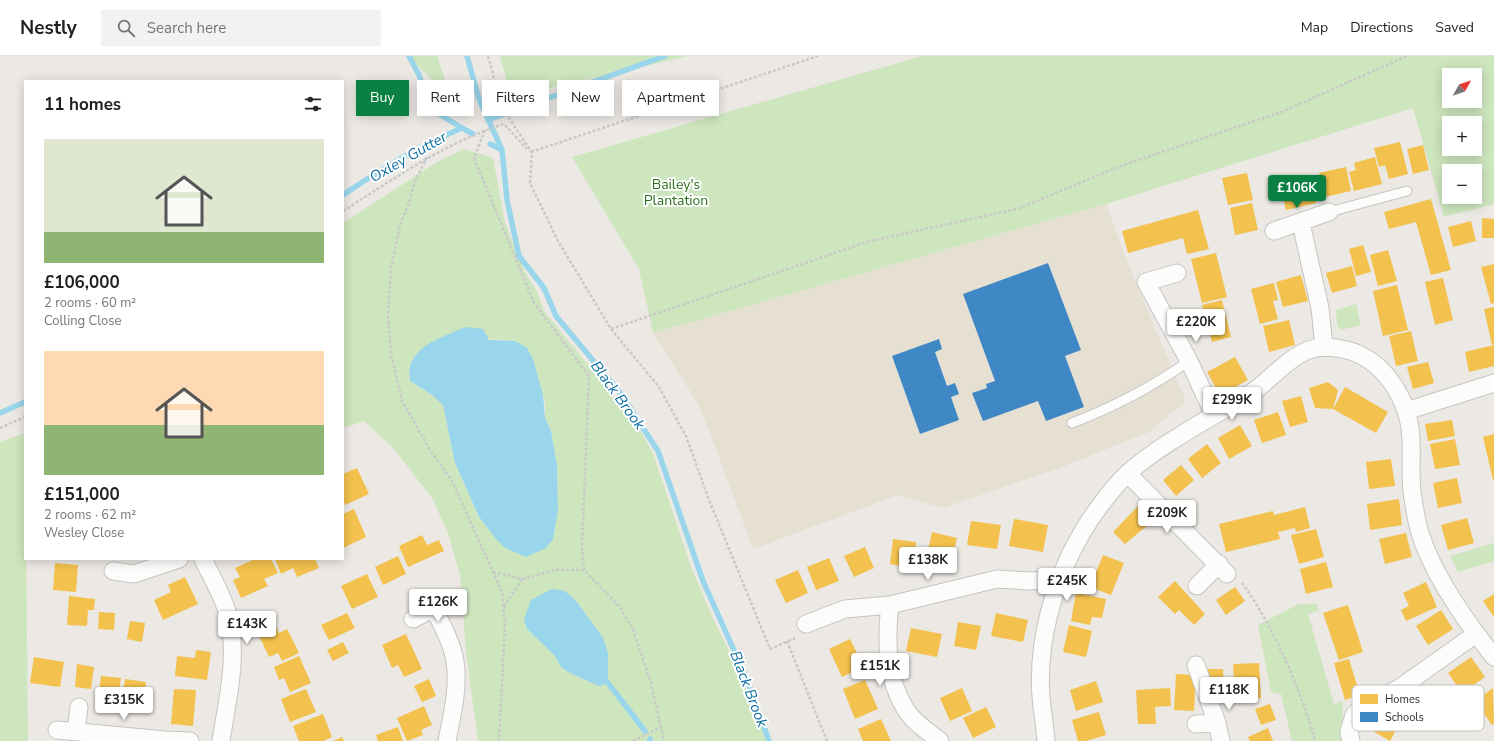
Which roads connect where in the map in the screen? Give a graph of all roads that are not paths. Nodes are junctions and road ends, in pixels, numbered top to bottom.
1 (1407, 191) dead end
2 (1329, 212) joint
3 (1301, 222) junction
4 (1274, 231) dead end
5 (1177, 273) dead end
6 (1324, 347) junction
7 (1189, 361) junction
8 (1494, 383) edge
9 (1406, 411) junction
10 (1214, 415) junction
11 (1072, 423) dead end
12 (1128, 474) junction
13 (177, 560) edge
14 (204, 560) edge
15 (113, 571) dead end
16 (1059, 580) junction
17 (1197, 586) dead end
18 (449, 600) dead end
19 (890, 605) junction
20 (434, 609) junction
21 (413, 619) dead end
22 (806, 624) dead end
23 (1476, 634) junction
24 (1494, 657) edge
25 (1196, 665) dead end
26 (1404, 685) edge
27 (79, 707) dead end
28 (1352, 722) edge
29 (1217, 723) junction
30 (1196, 724) dead end
31 (58, 730) dead end
32 (76, 731) junction
33 (165, 741) edge
34 (190, 741) edge
35 (221, 741) edge
36 (447, 741) edge
37 (940, 741) edge
38 (1046, 741) edge
39 (1221, 741) edge
40 (1352, 741) edge

1 - 2 lane
2 - 3 street
3 - 4 street
3 - 6 street
5 - 7 street
6 - 9 street
6 - 10 street
7 - 10 street
7 - 11 lane
8 - 9 street
9 - 23 street
10 - 12 street
12 - 16 street
12 - 17 street
13 - 15 street
14 - 35 street
16 - 19 street
16 - 38 street
18 - 20 street
19 - 22 street
19 - 37 street
20 - 21 street
20 - 36 street
23 - 24 street
23 - 26 street
25 - 29 street
27 - 32 street
28 - 40 street
29 - 30 street
29 - 39 street
31 - 32 street
32 - 33 street
33 - 34 street

